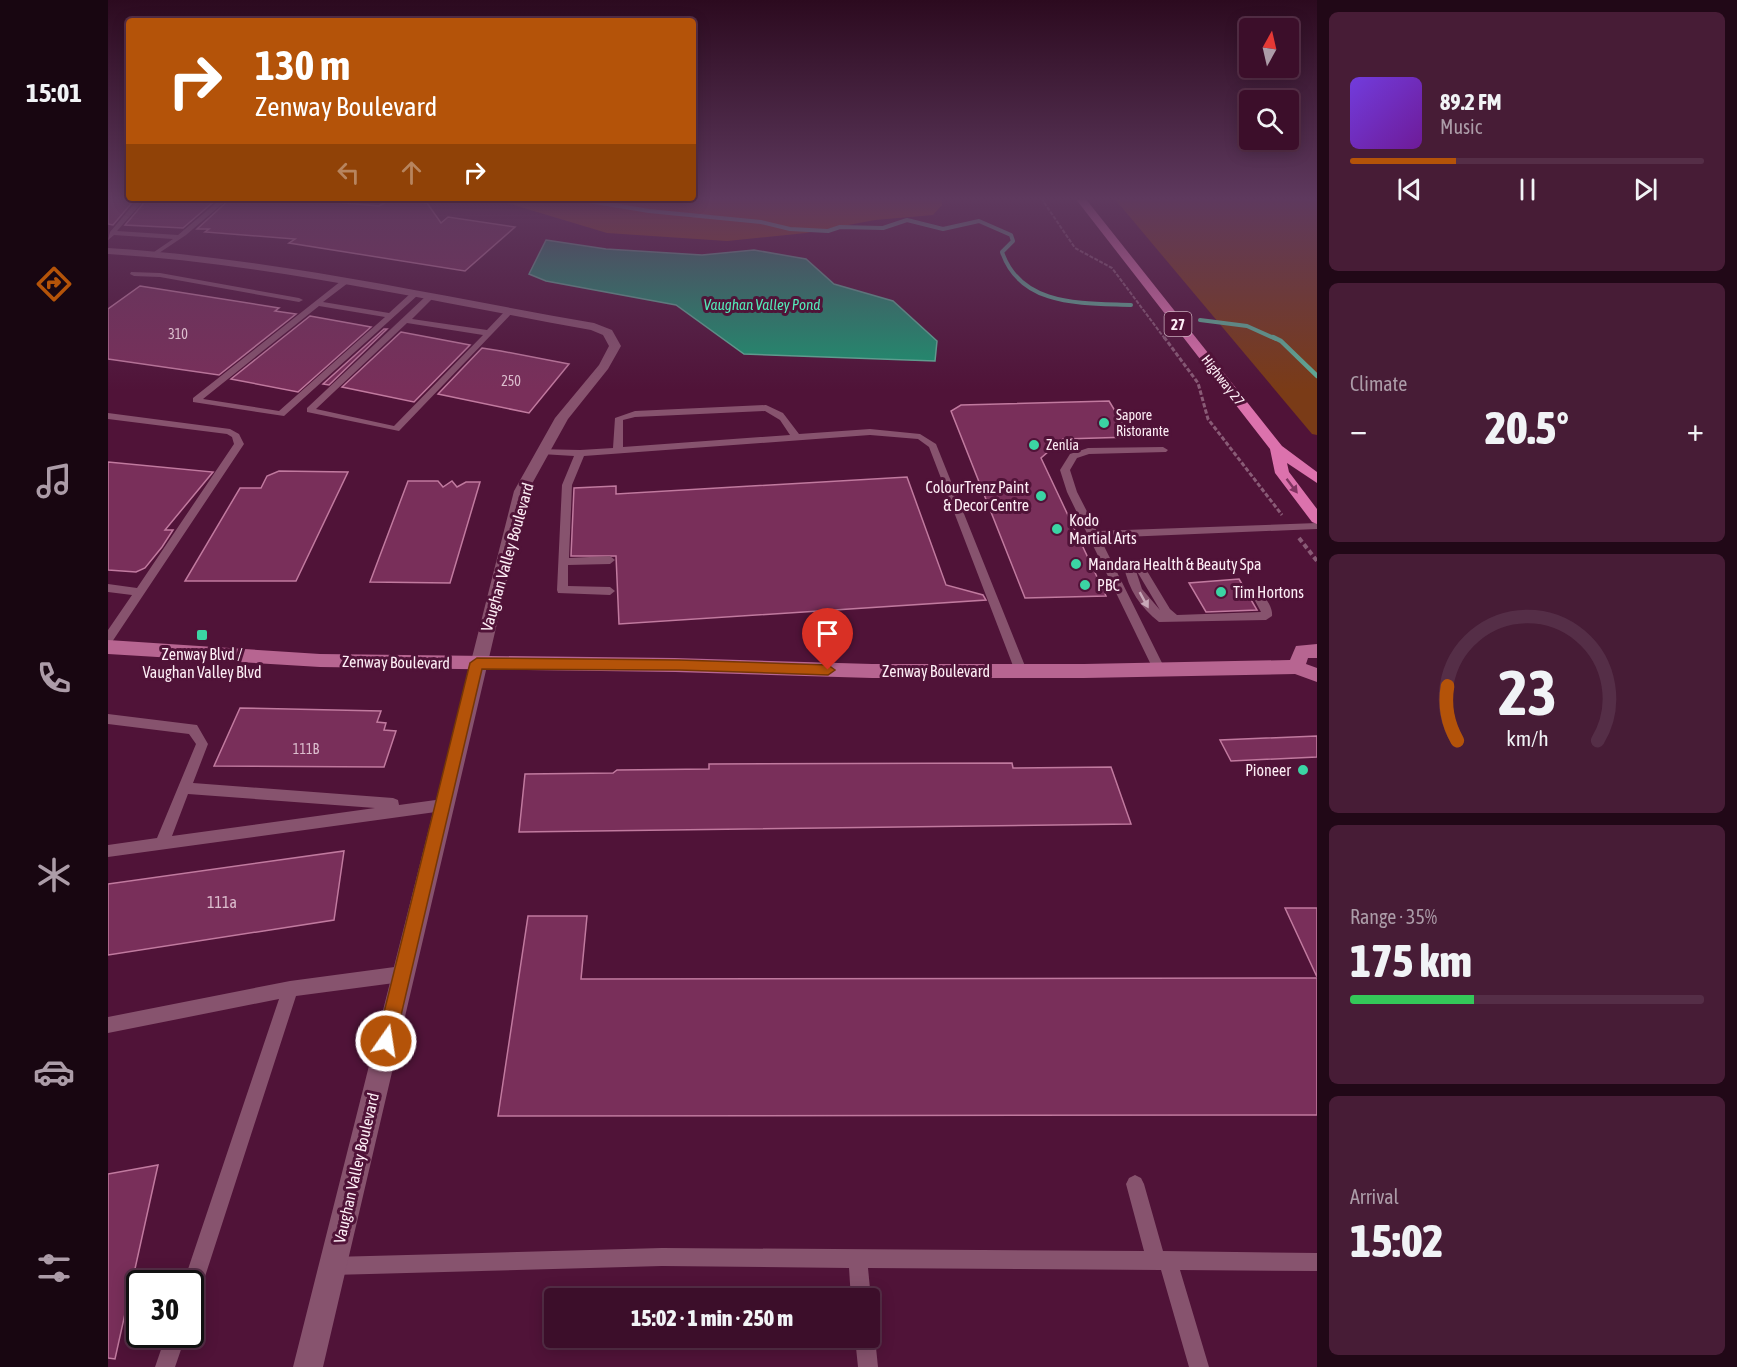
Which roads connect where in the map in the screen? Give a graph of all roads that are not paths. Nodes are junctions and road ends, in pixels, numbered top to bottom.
1 (211, 262) edge
2 (1130, 262) edge
3 (134, 274) dead end
4 (344, 283) junction
5 (414, 295) junction
6 (429, 298) junction
7 (300, 300) dead end
8 (317, 303) junction
9 (509, 312) junction
10 (391, 316) junction
11 (406, 320) junction
12 (488, 333) junction
13 (108, 417) edge
14 (795, 436) junction
15 (1277, 449) junction
16 (618, 450) junction
17 (1163, 450) dead end
18 (542, 451) junction
19 (580, 453) junction
20 (1317, 479) edge
21 (1317, 519) edge
22 (1317, 526) edge
23 (1093, 535) junction
24 (610, 560) dead end
25 (563, 562) junction
26 (1144, 562) dead end
27 (108, 588) edge
28 (610, 591) dead end
29 (140, 592) junction
30 (1258, 597) dead end
31 (108, 639) edge
32 (108, 647) edge
33 (1317, 651) edge
34 (477, 663) junction
35 (1296, 667) junction
36 (1021, 671) junction
37 (1160, 671) junction
38 (1317, 675) edge
39 (108, 718) edge
40 (185, 788) junction
41 (434, 806) junction
42 (162, 843) junction
43 (108, 851) edge
44 (402, 974) junction
45 (290, 989) junction
46 (108, 1025) edge
47 (1135, 1184) dead end
48 (858, 1259) junction
49 (1162, 1261) junction
50 (1317, 1262) edge
51 (332, 1266) junction
52 (197, 1270) edge
53 (860, 1288) edge
54 (172, 1348) edge
55 (866, 1348) edge
56 (165, 1367) edge
57 (308, 1367) edge
58 (868, 1367) edge
59 (1199, 1367) edge

1 - 4 street, Vaughan Valley Boulevard
2 - 15 main road, Highway 27 / 27
3 - 7 lane
4 - 5 street, Vaughan Valley Boulevard
4 - 8 lane
5 - 6 street, Vaughan Valley Boulevard
5 - 10 lane
6 - 9 street, Vaughan Valley Boulevard
6 - 11 lane
8 - 10 lane
8 - 10 lane
9 - 12 lane
9 - 18 street, Vaughan Valley Boulevard
11 - 12 lane
11 - 12 lane
13 - 29 lane
14 - 16 lane
14 - 16 lane
14 - 36 lane
15 - 20 main road, Highway 27 / 27
15 -> 21 main road, Highway 27 / 27
16 - 19 lane
17 - 23 lane
18 - 19 lane
18 - 34 street, Vaughan Valley Boulevard
19 - 25 lane
22 - 23 lane
23 - 37 lane
24 - 25 lane
25 - 28 lane
26 -> 30 lane
27 - 29 lane
29 - 31 lane
32 - 34 street, Zenway Boulevard
33 - 35 street
34 - 36 street, Zenway Boulevard
34 - 41 street, Vaughan Valley Boulevard
35 - 37 street, Zenway Boulevard
35 - 38 street, Zenway Boulevard
36 - 37 street, Zenway Boulevard
39 - 40 lane
40 - 41 lane
40 - 42 lane
41 - 42 lane
41 - 44 street, Vaughan Valley Boulevard
42 - 43 lane
44 - 45 lane
44 - 51 street, Vaughan Valley Boulevard
45 - 46 lane
45 - 52 lane
47 - 49 lane
48 - 49 lane
48 - 51 lane
48 - 53 lane
49 - 50 lane
49 - 59 lane
51 - 57 street, Vaughan Valley Boulevard
54 - 56 lane
55 - 58 lane

